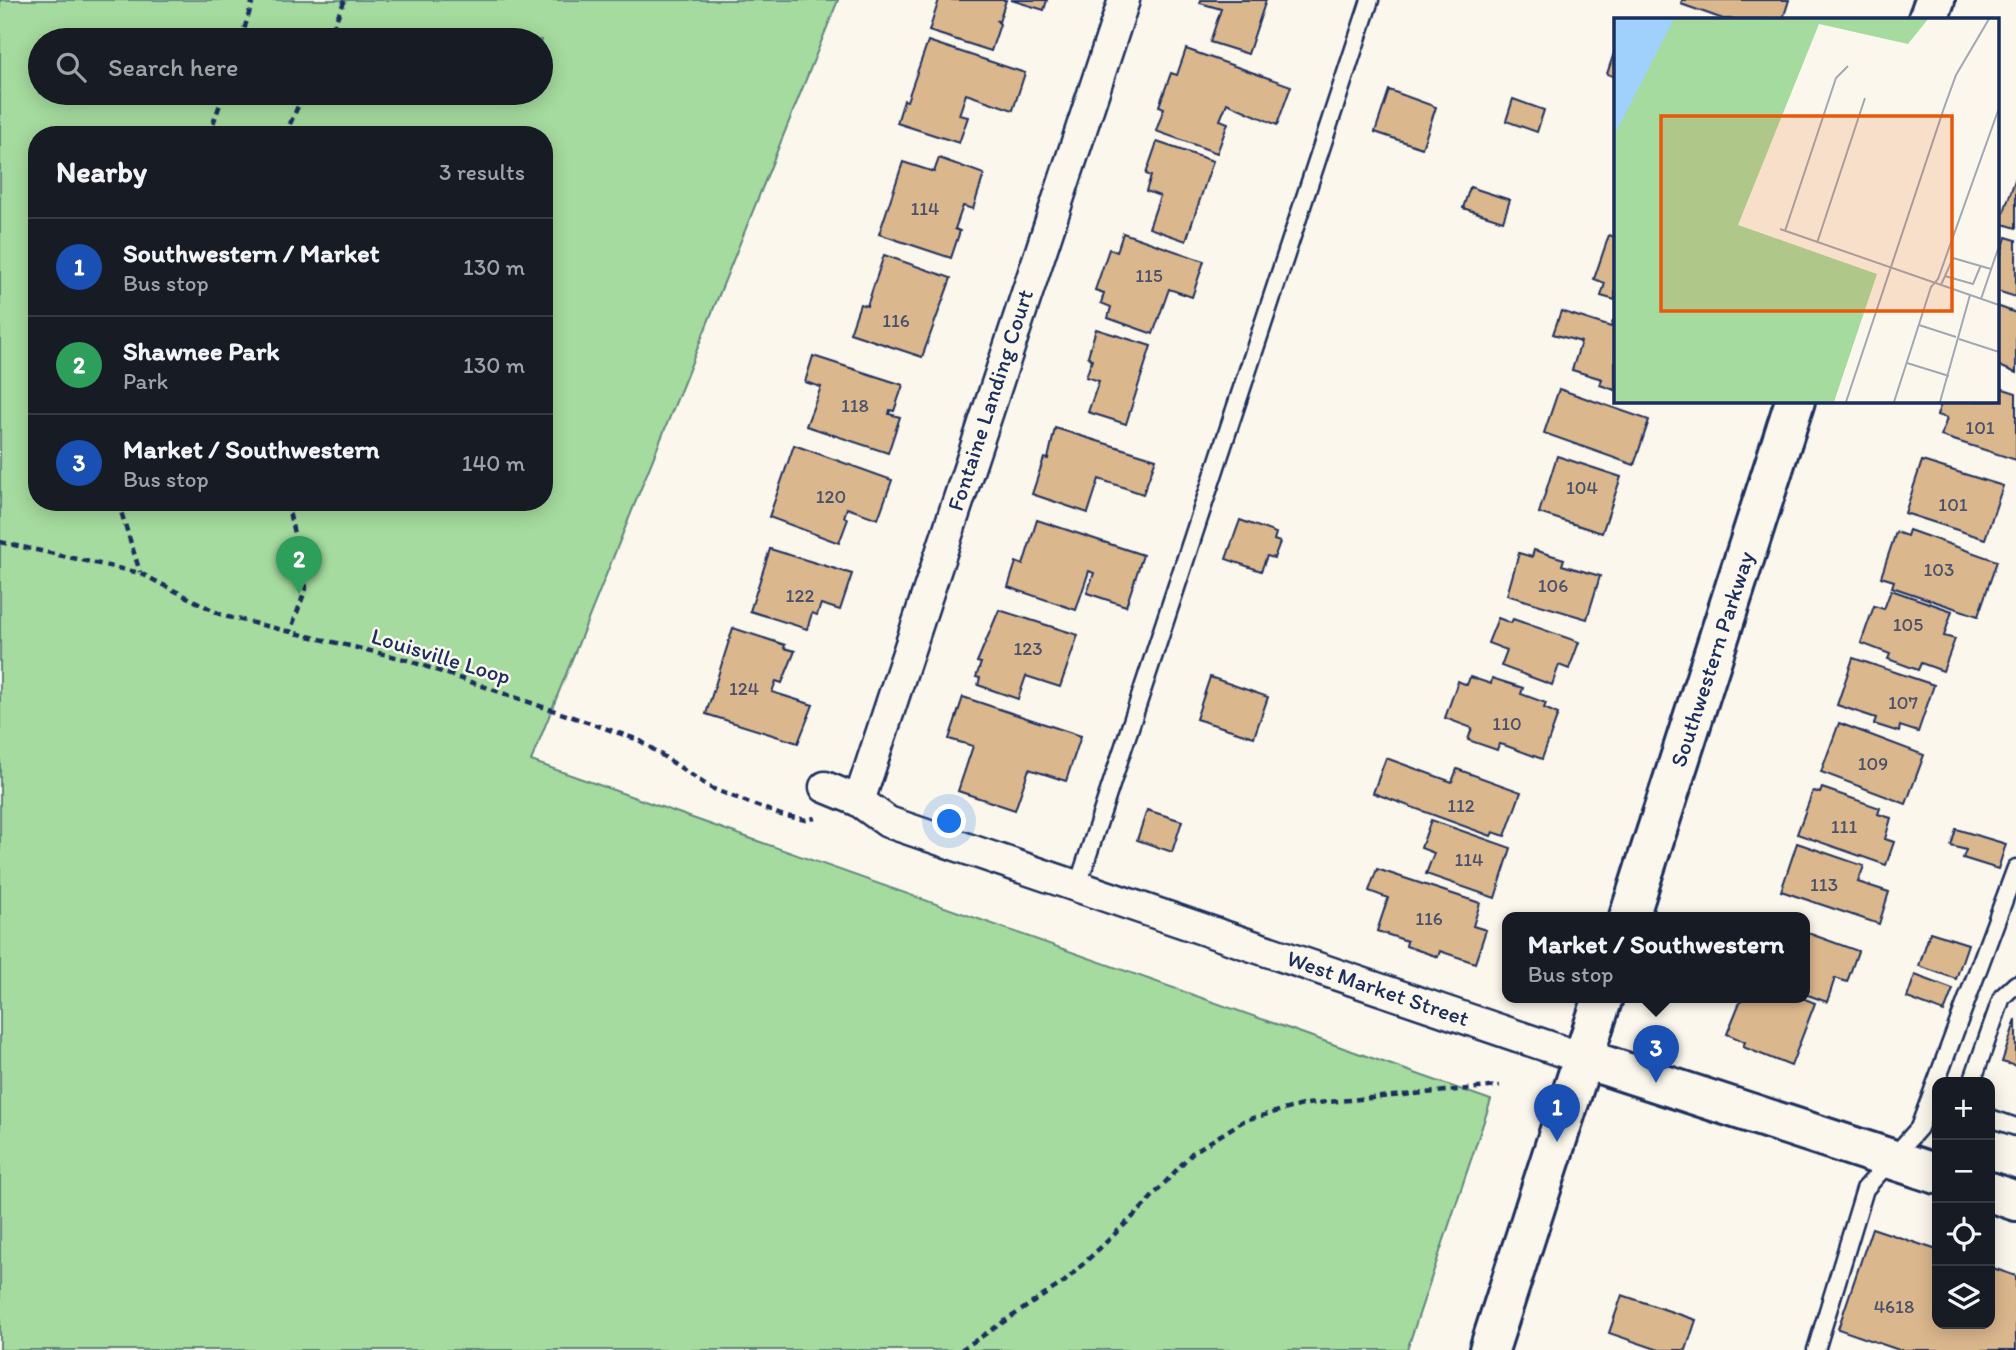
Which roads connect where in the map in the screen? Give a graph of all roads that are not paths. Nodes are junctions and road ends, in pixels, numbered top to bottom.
1 (1124, 0) edge
2 (1370, 0) edge
3 (1935, 0) edge
4 (1928, 18) edge
5 (1796, 402) edge
6 (825, 787) dead end
7 (859, 801) junction
8 (2016, 868) edge
9 (1078, 885) junction
10 (1631, 912) edge
11 (2016, 984) edge
12 (1601, 1003) edge
13 (1585, 1059) junction
14 (1974, 1077) edge
15 (1995, 1120) edge
16 (2016, 1127) edge
17 (1894, 1159) junction
18 (1932, 1172) edge
19 (1995, 1194) edge
20 (2016, 1201) edge
21 (1489, 1350) edge
22 (1816, 1350) edge

1 - 7 street, Fontaine Landing Court
2 - 9 lane
3 - 4 street
5 - 10 street, Southwestern Parkway
6 - 7 street, West Market Street
7 - 9 street, West Market Street
8 - 17 lane
9 - 13 street, West Market Street
11 - 14 lane
12 - 13 street
13 - 17 street, West Market Street
13 - 21 street
15 - 16 lane
17 - 18 street, West Market Street
17 - 22 lane
19 - 20 street

